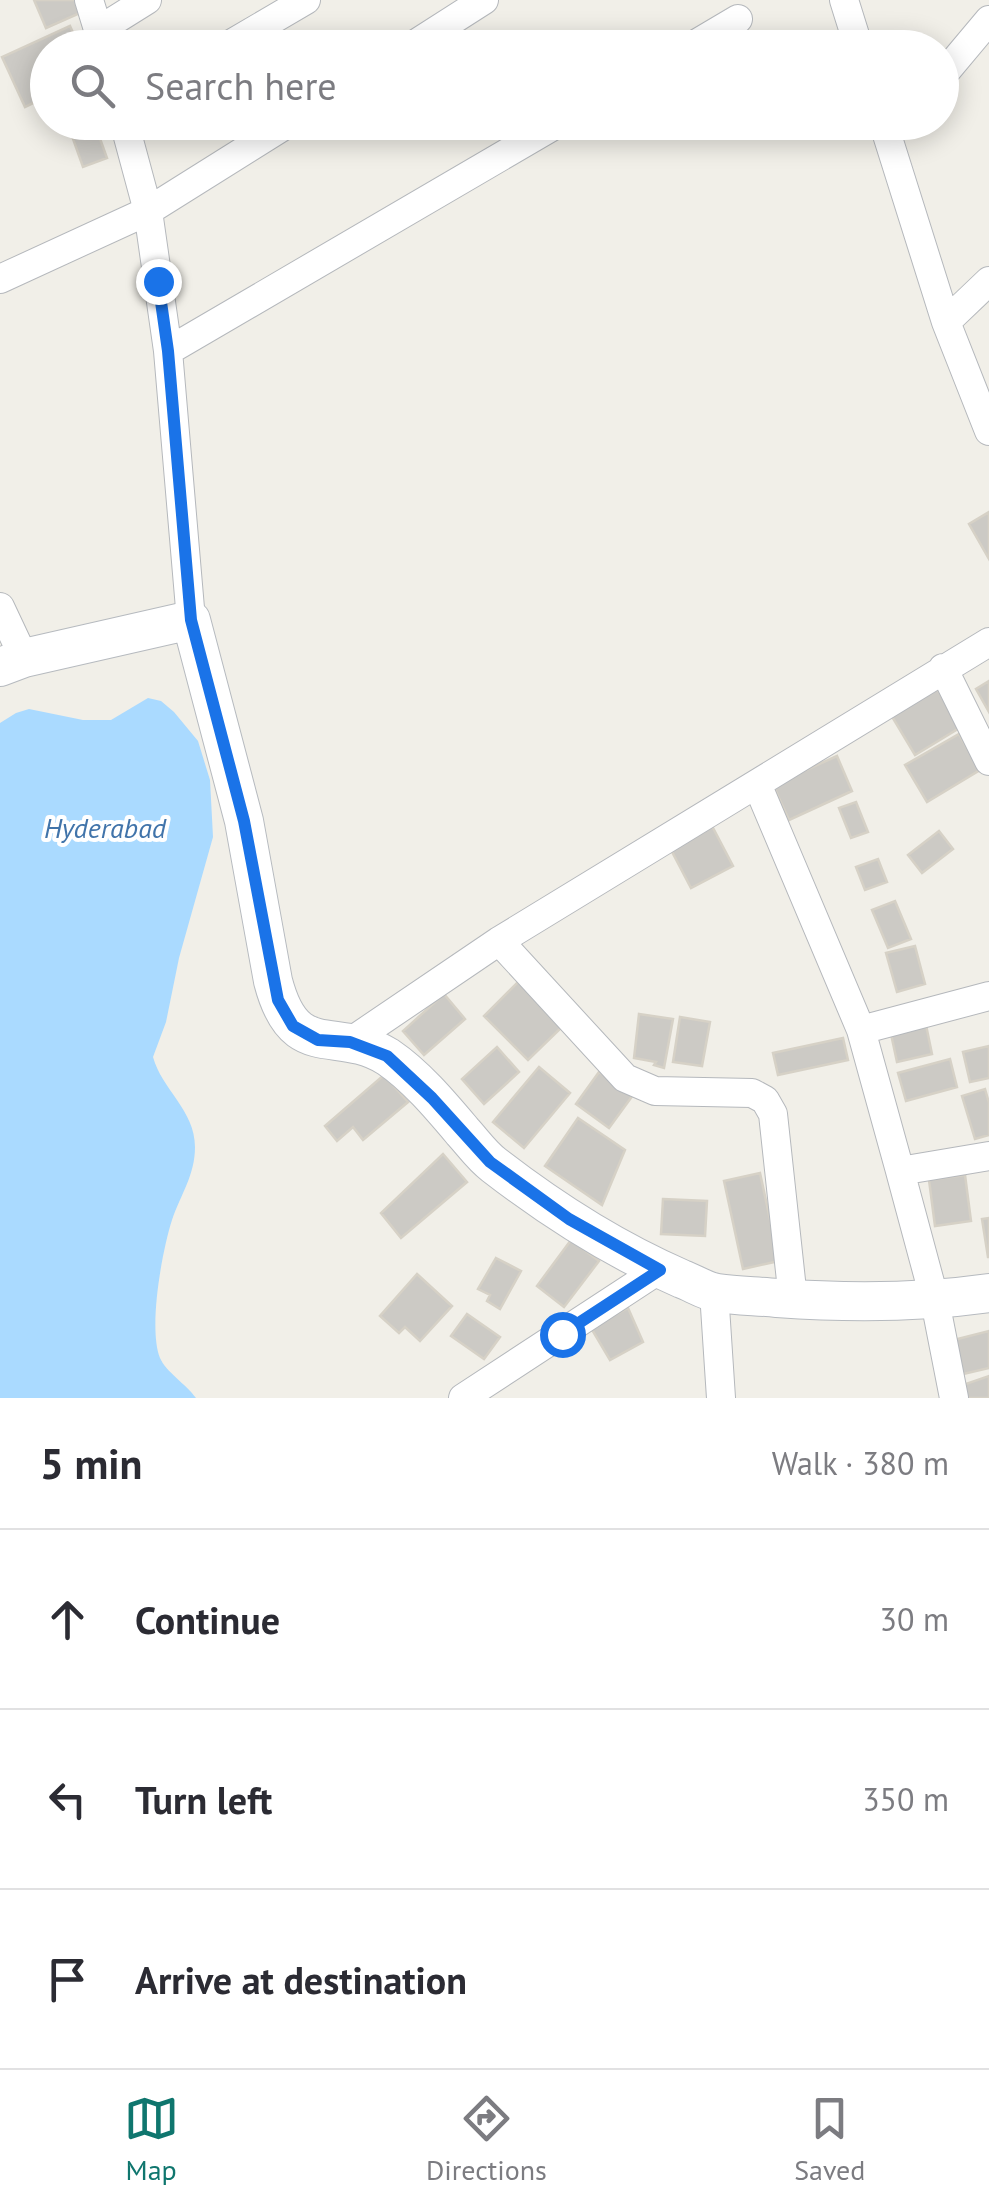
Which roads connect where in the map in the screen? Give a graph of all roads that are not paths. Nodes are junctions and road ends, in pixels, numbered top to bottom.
1 (89, 0) edge
2 (147, 0) edge
3 (306, 0) edge
4 (484, 0) edge
5 (844, 0) edge
6 (738, 19) dead end
7 (989, 20) edge
8 (98, 30) edge
9 (111, 30) edge
10 (255, 30) edge
11 (437, 30) edge
12 (719, 30) edge
13 (853, 30) edge
14 (959, 56) edge
15 (129, 140) edge
16 (262, 140) edge
17 (529, 140) edge
18 (894, 140) edge
19 (148, 212) junction
20 (0, 279) edge
21 (989, 281) edge
22 (946, 322) junction
23 (168, 351) junction
24 (989, 432) edge
25 (0, 607) edge
26 (191, 620) junction
27 (989, 642) edge
28 (12, 663) edge
29 (943, 668) junction
30 (989, 760) edge
31 (757, 784) junction
32 (499, 941) junction
33 (989, 996) edge
34 (861, 1030) junction
35 (350, 1042) junction
36 (989, 1156) edge
37 (900, 1171) junction
38 (660, 1270) junction
39 (714, 1292) junction
40 (989, 1294) edge
41 (793, 1299) junction
42 (934, 1301) junction
43 (463, 1398) edge
44 (721, 1398) edge
45 (954, 1398) edge

1 - 8 street
2 - 9 street
3 - 10 street
4 - 11 street
5 - 13 street
6 - 12 street
7 - 14 street
15 - 19 street
16 - 19 street
17 - 23 street
18 - 22 street
19 - 20 street
19 - 23 street
21 - 22 street
22 - 24 street
23 - 26 street
25 - 28 street
26 - 28 street
26 - 35 street
27 - 29 street
29 - 30 street
29 - 31 street
31 - 32 street
31 - 34 street
32 - 35 street
32 - 41 street
33 - 34 street
34 - 37 street
35 - 38 street
36 - 37 street
37 - 42 street
38 - 39 street
38 - 43 street
39 - 41 street
39 - 44 street
40 - 42 street
41 - 42 street
42 - 45 street

